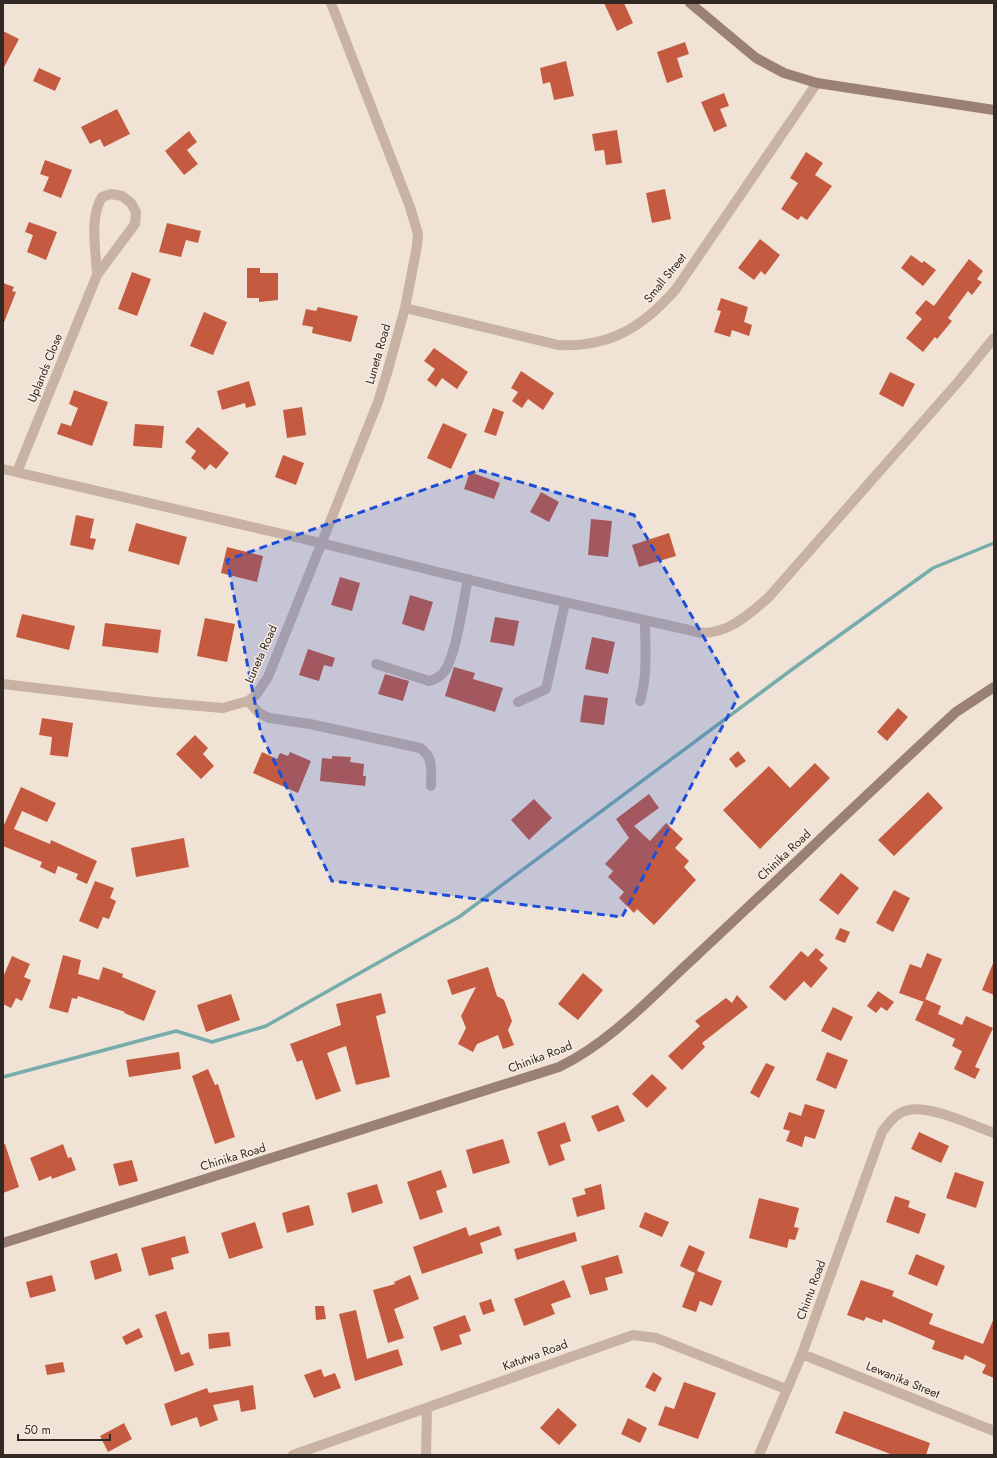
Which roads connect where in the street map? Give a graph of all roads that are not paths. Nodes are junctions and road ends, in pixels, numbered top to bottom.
1 (331, 3) edge
2 (690, 3) edge
3 (817, 83) junction
4 (994, 110) edge
5 (97, 275) junction
6 (405, 308) junction
7 (994, 338) edge
8 (3, 469) edge
9 (17, 472) junction
10 (322, 543) junction
11 (468, 579) junction
12 (565, 603) junction
13 (644, 621) junction
14 (376, 664) dead end
15 (3, 684) edge
16 (994, 687) edge
17 (248, 701) junction
18 (640, 701) dead end
19 (518, 702) dead end
20 (431, 786) dead end
21 (994, 1132) edge
22 (3, 1243) edge
23 (802, 1354) junction
24 (786, 1389) junction
25 (427, 1408) junction
26 (994, 1431) edge
27 (314, 1452) edge
28 (293, 1455) edge
29 (426, 1455) edge
30 (759, 1455) edge

1 - 6 street, Luneta Road
2 - 3 main road
3 - 4 main road
3 - 6 street, Small Street
5 - 5 street, Uplands Close
5 - 9 street, Uplands Close
6 - 10 street, Luneta Road
7 - 13 street
8 - 9 street
9 - 10 street
10 - 11 street
10 - 17 street, Luneta Road
11 - 12 street
11 - 14 street
12 - 13 street
12 - 19 street
13 - 18 street
15 - 17 street
16 - 22 main road, Chinika Road
17 - 20 street
21 - 23 street, Chintu Road
23 - 24 street, Chintu Road
23 - 26 street, Lewanika Street
24 - 25 street, Katutwa Road
24 - 30 street, Chintu Road
25 - 27 street, Katutwa Road
25 - 29 street
27 - 28 street, Katutwa Road

